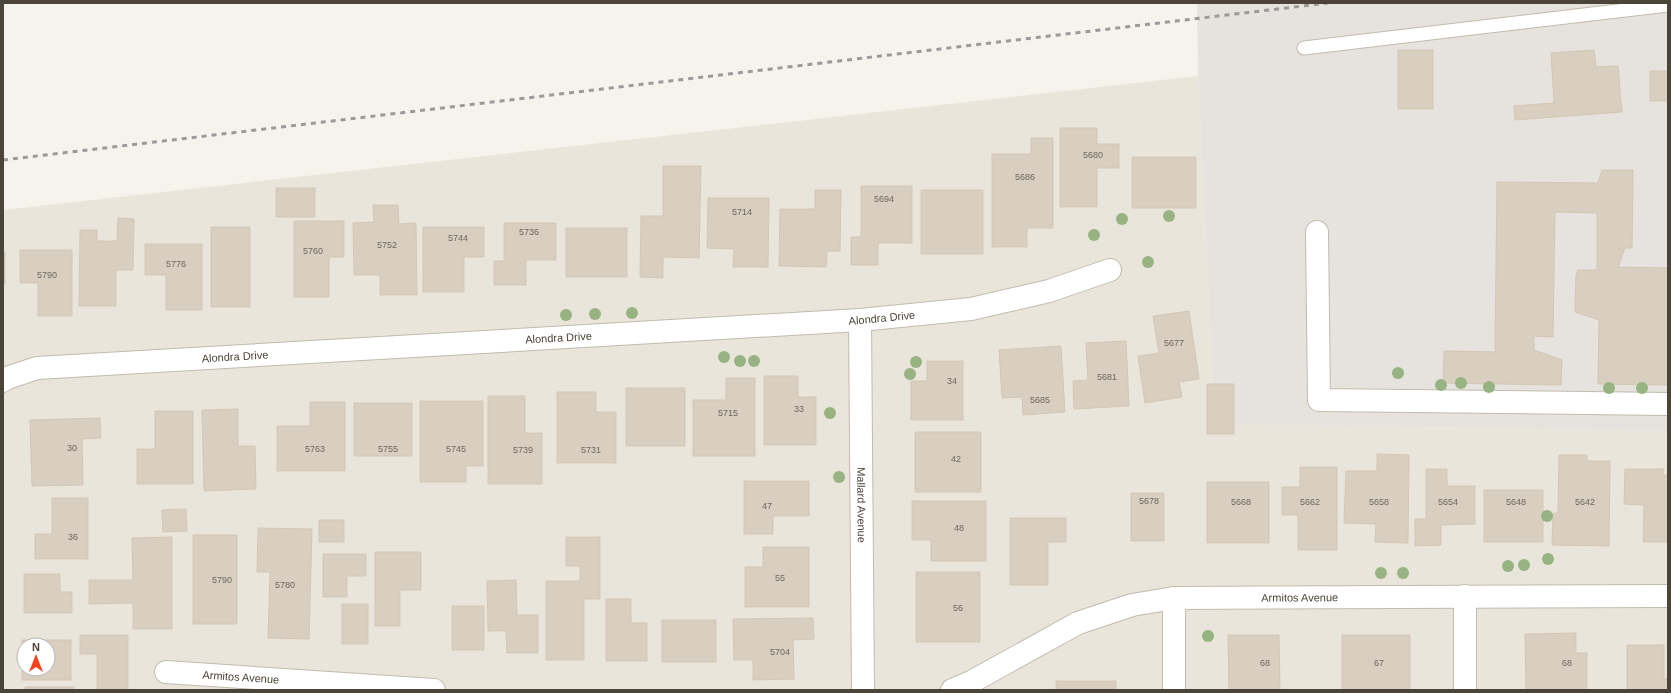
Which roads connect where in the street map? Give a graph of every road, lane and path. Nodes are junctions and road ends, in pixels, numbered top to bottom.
1 (1668, 5) edge
2 (1304, 48) dead end
3 (1317, 232) dead end
4 (1110, 270) dead end
5 (860, 320) junction
6 (3, 381) edge
7 (1668, 404) edge
8 (1465, 596) junction
9 (1668, 596) edge
10 (1174, 598) junction
11 (166, 672) dead end
12 (296, 685) edge
13 (434, 690) edge
14 (863, 690) edge
15 (952, 690) edge
16 (1174, 690) edge
17 (1465, 690) edge

1 - 2 lane
3 - 7 street
4 - 5 street, Alondra Drive
5 - 6 street, Alondra Drive
5 - 14 street, Mallard Avenue
8 - 9 street, Armitos Avenue
8 - 10 street, Armitos Avenue
8 - 17 street
10 - 15 street, Armitos Avenue
10 - 16 street
11 - 12 street, Armitos Avenue
12 - 13 street, Armitos Avenue

